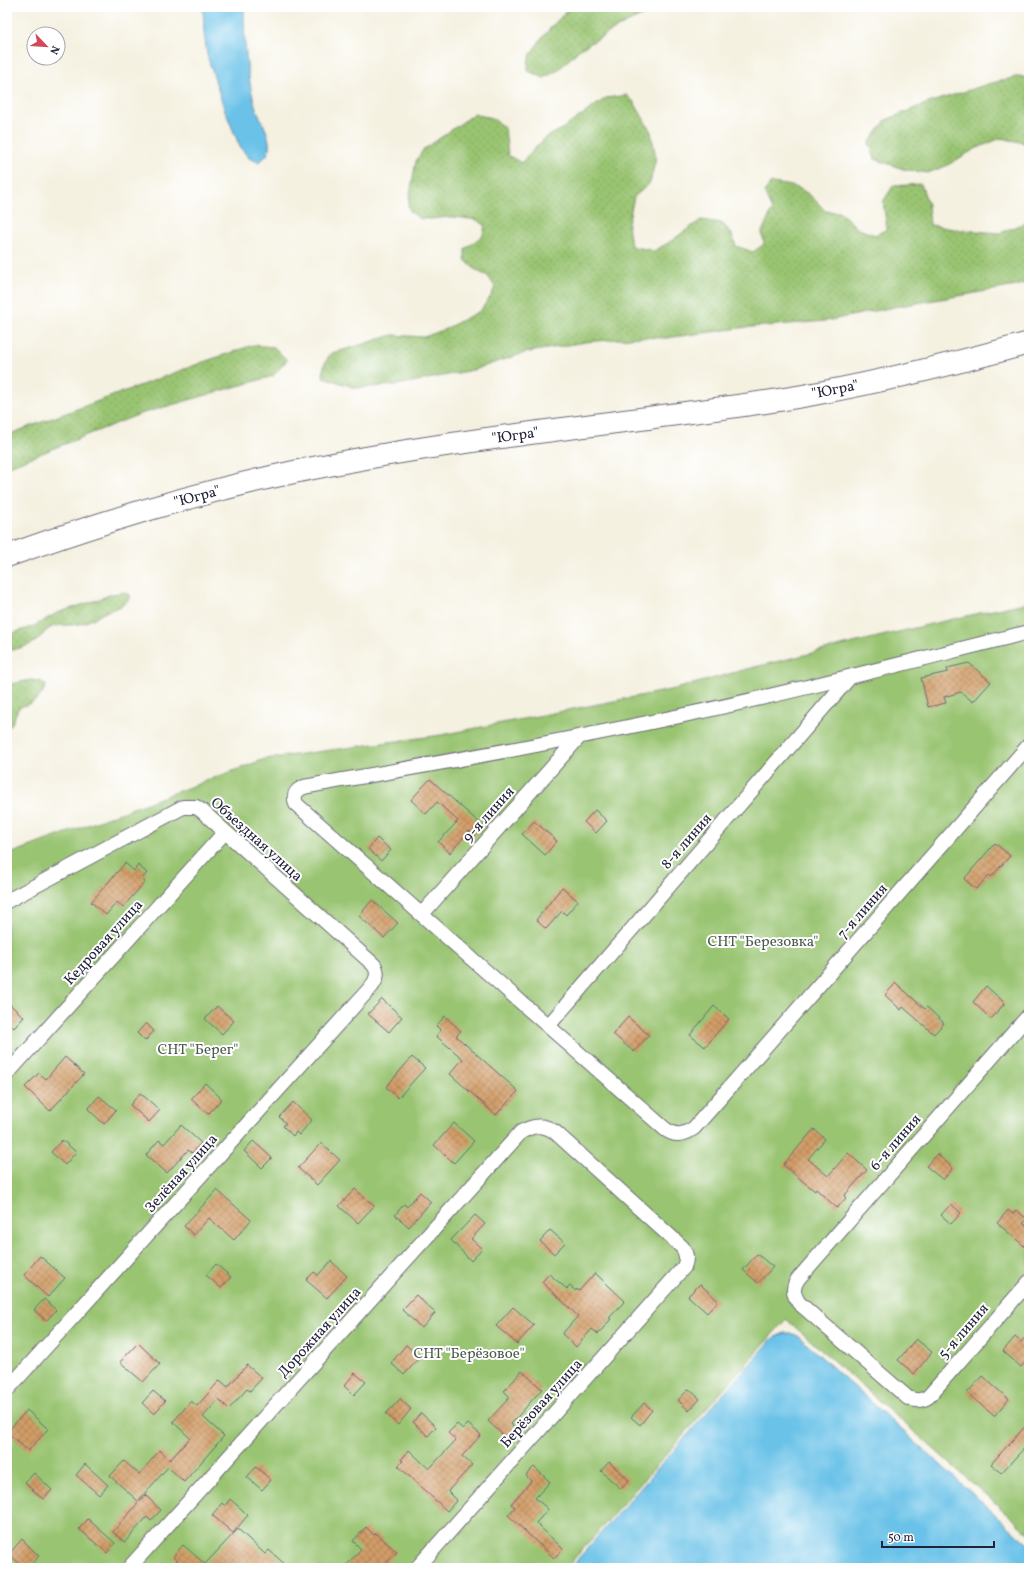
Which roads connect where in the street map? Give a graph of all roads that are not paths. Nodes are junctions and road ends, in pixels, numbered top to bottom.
1 (1029, 343) edge
2 (7, 556) edge
3 (1029, 632) edge
4 (850, 677) junction
5 (579, 737) junction
6 (1029, 745) edge
7 (225, 832) junction
8 (7, 901) edge
9 (422, 914) junction
10 (377, 976) joint
11 (1029, 1015) edge
12 (548, 1026) junction
13 (7, 1074) edge
14 (538, 1125) joint
15 (1029, 1282) edge
16 (7, 1390) edge
17 (921, 1400) joint
18 (129, 1568) edge
19 (417, 1568) edge

1 - 2 highway, "Югра"
3 - 4 street
4 - 5 street
4 - 12 street, 8-я линия
5 - 9 street, 9-я линия
5 - 9 street
6 - 12 street, 7-я линия
7 - 8 street, Объездная улица
7 - 10 street, Объездная улица
7 - 13 street, Кедровая улица
9 - 12 street
10 - 16 street, Зелёная улица
11 - 17 street, 6-я линия
14 - 18 street, Дорожная улица
14 - 19 street, Берёзовая улица
15 - 17 street, 5-я линия

